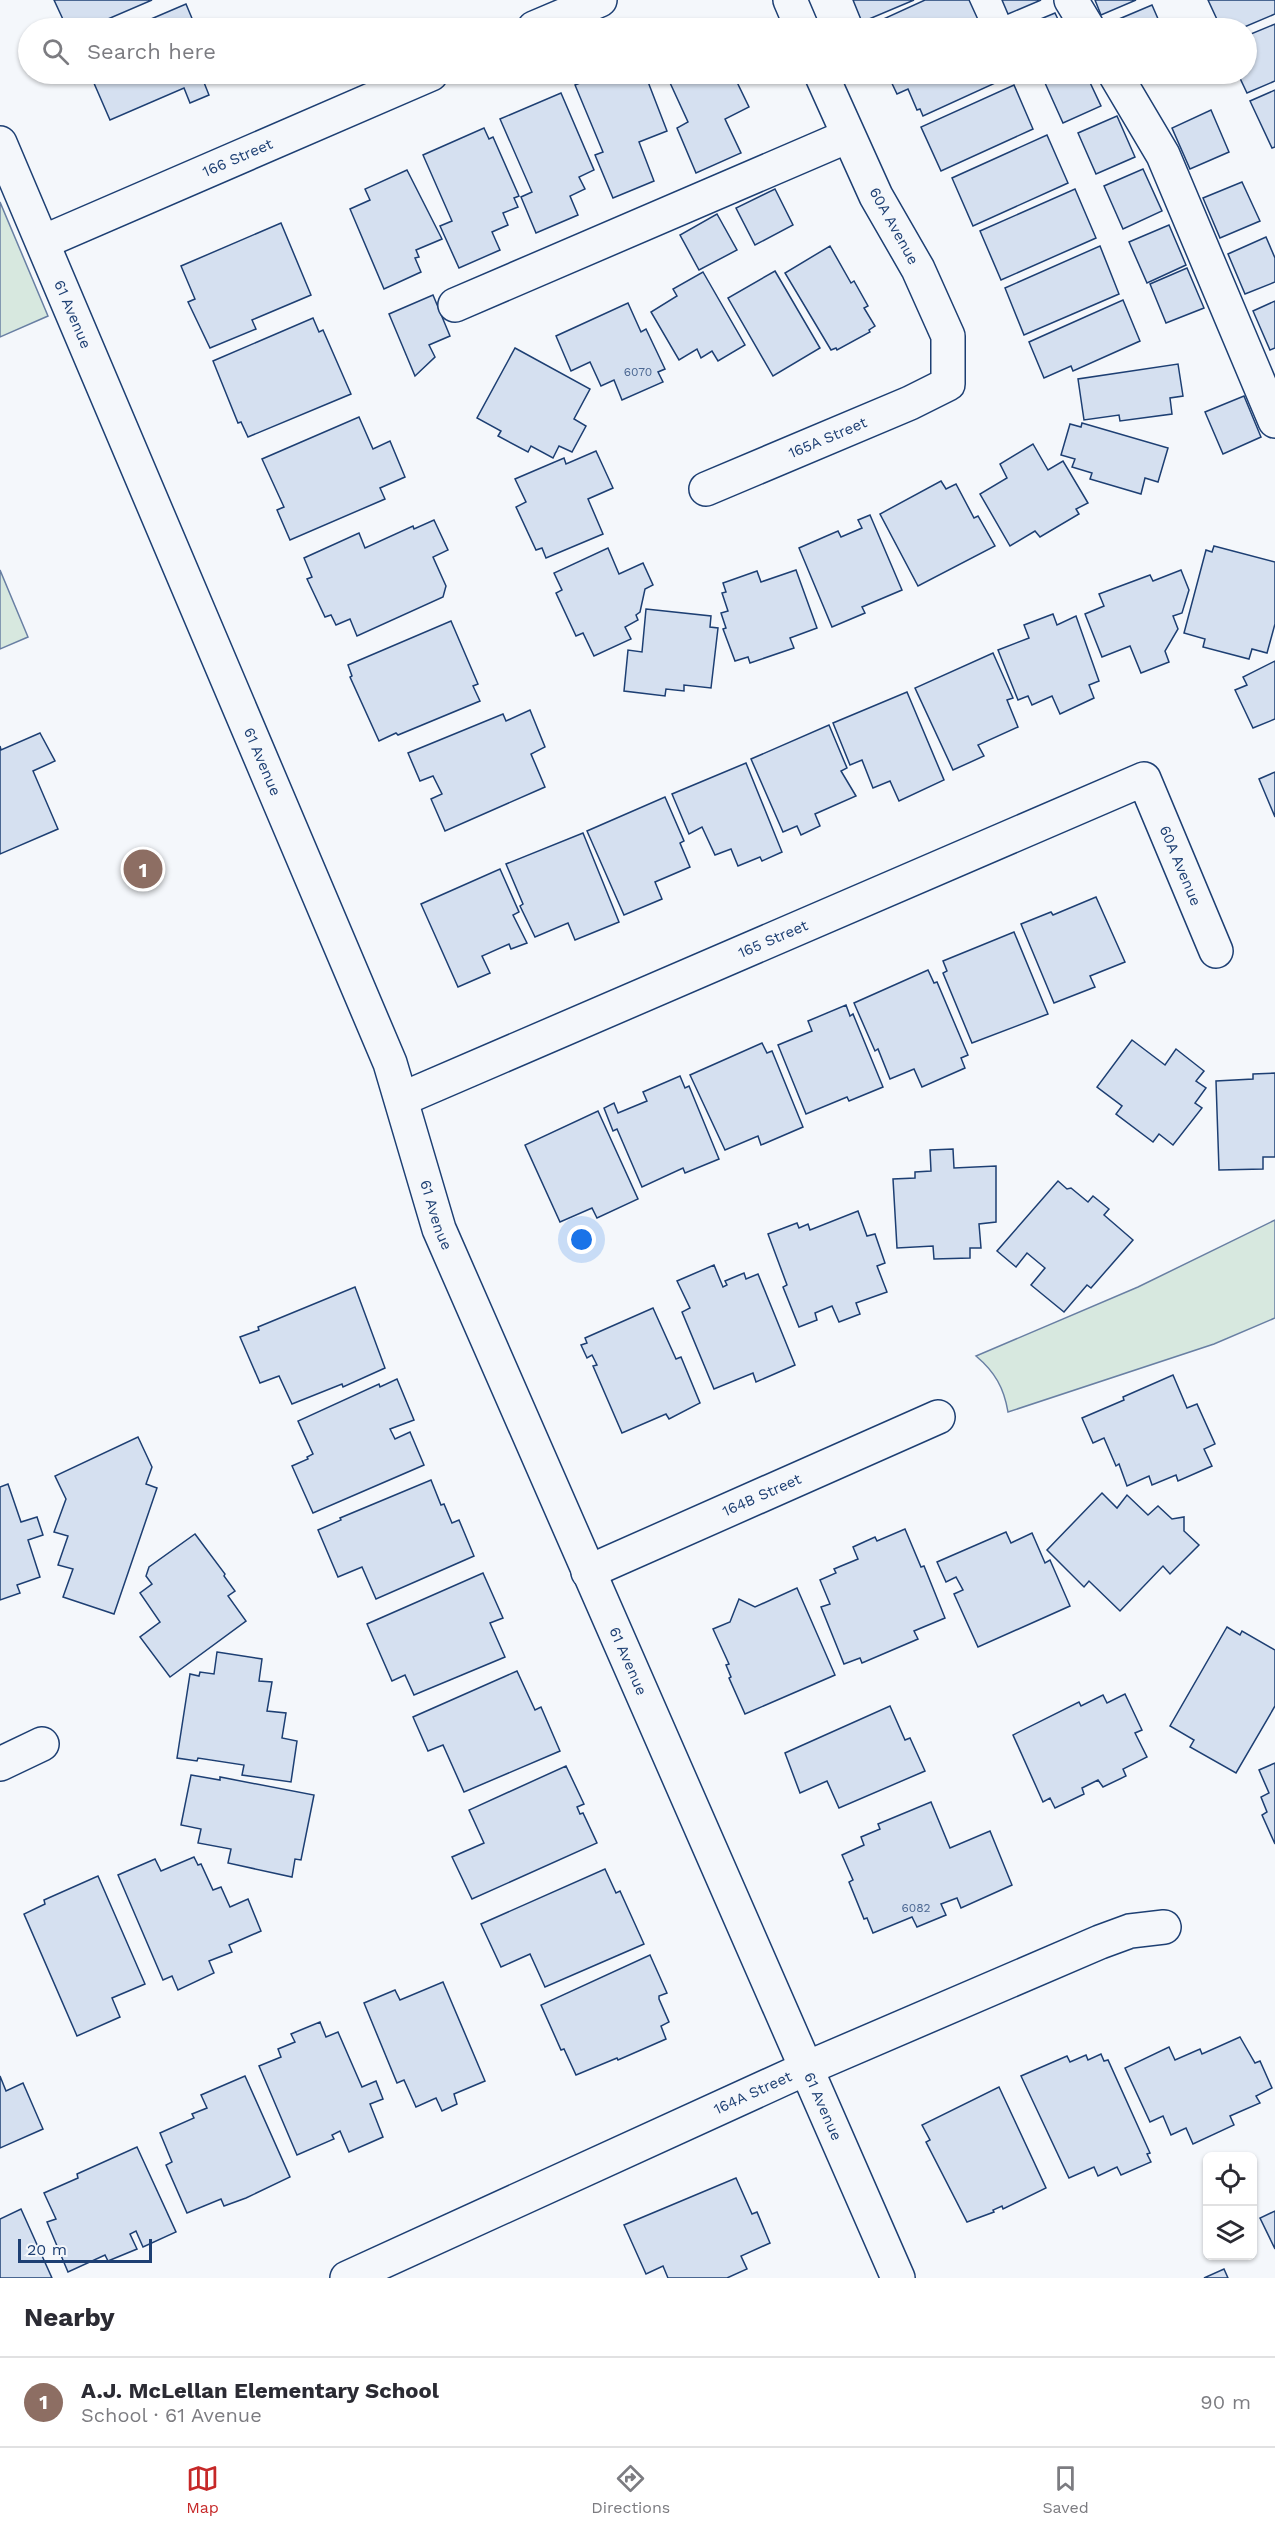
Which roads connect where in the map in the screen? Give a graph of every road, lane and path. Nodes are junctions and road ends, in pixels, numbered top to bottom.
1 (600, 0) edge
2 (790, 0) edge
3 (1071, 0) edge
4 (558, 18) edge
5 (798, 18) edge
6 (1082, 18) edge
7 (408, 84) edge
8 (825, 84) edge
9 (1121, 84) edge
10 (848, 136) junction
11 (0, 143) edge
12 (43, 242) junction
13 (455, 305) dead end
14 (948, 384) joint
15 (1275, 421) edge
16 (706, 489) dead end
17 (1144, 779) joint
18 (1215, 951) dead end
19 (402, 1099) junction
20 (938, 1418) dead end
21 (588, 1572) junction
22 (42, 1744) dead end
23 (0, 1764) edge
24 (1164, 1927) dead end
25 (807, 2068) junction
26 (347, 2278) edge
27 (898, 2278) edge

1 - 4 street
2 - 5 street
3 - 6 street
7 - 12 street, 166 Street
8 - 10 street, 60A Avenue
9 - 15 street
10 - 13 street
10 - 14 street, 60A Avenue
11 - 12 street, 61 Avenue
12 - 19 street, 61 Avenue
14 - 16 street, 165A Street
17 - 18 street, 60A Avenue
17 - 19 street, 165 Street
19 - 21 street, 61 Avenue
20 - 21 street, 164B Street
21 - 25 street, 61 Avenue
22 - 23 street
24 - 25 street, 164A Street
25 - 26 street, 164A Street
25 - 27 street, 61 Avenue

